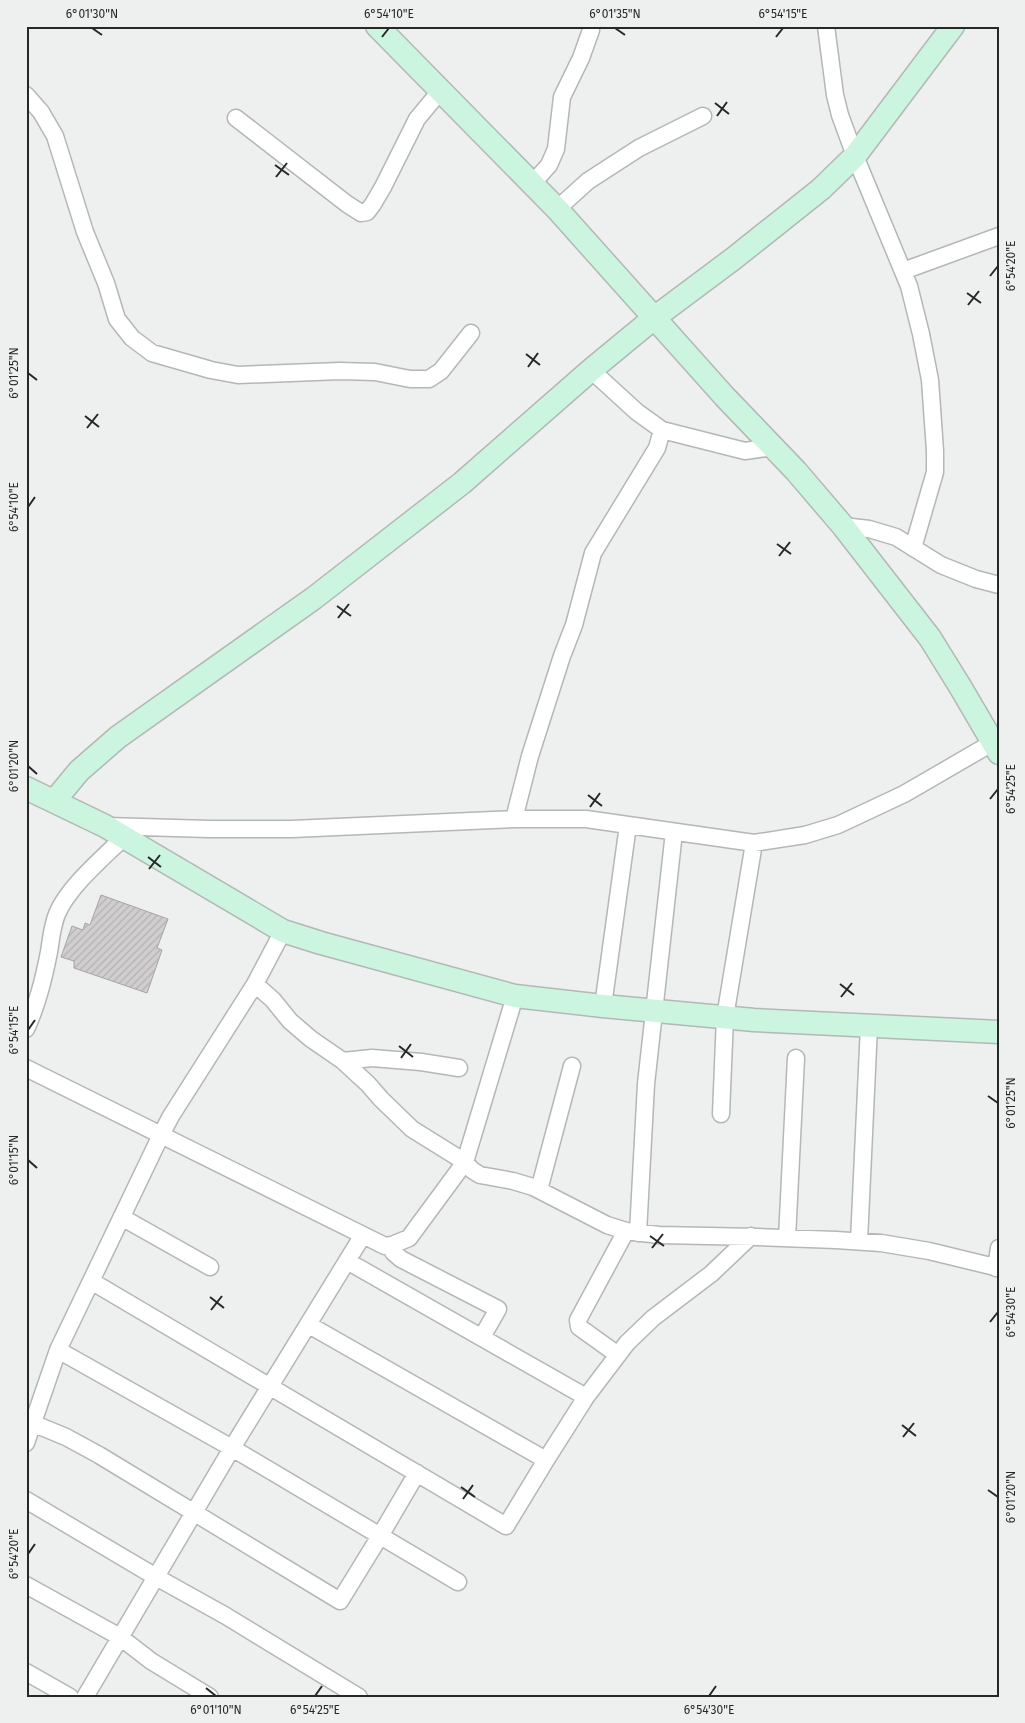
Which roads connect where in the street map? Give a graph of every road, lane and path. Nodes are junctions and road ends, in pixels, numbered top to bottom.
1 (377, 26) edge
2 (826, 26) edge
3 (953, 26) edge
4 (591, 30) dead end
5 (441, 90) junction
6 (26, 94) edge
7 (703, 116) dead end
8 (236, 118) dead end
9 (855, 156) junction
10 (532, 184) junction
11 (557, 209) junction
12 (999, 236) edge
13 (903, 271) junction
14 (654, 318) junction
15 (471, 333) dead end
16 (591, 370) junction
17 (662, 430) junction
18 (773, 447) junction
19 (843, 526) junction
20 (913, 548) junction
21 (999, 585) edge
22 (995, 748) edge
23 (27, 789) edge
24 (55, 800) junction
25 (514, 819) junction
26 (628, 825) junction
27 (105, 826) junction
28 (674, 832) junction
29 (124, 837) junction
30 (754, 843) junction
31 (283, 931) junction
32 (255, 984) junction
33 (515, 996) junction
34 (603, 1006) junction
35 (654, 1011) junction
36 (724, 1017) junction
37 (869, 1026) junction
38 (26, 1029) edge
39 (999, 1032) edge
40 (796, 1058) dead end
41 (343, 1062) junction
42 (572, 1066) dead end
43 (26, 1068) edge
44 (459, 1068) dead end
45 (721, 1114) dead end
46 (161, 1136) junction
47 (466, 1162) junction
48 (538, 1190) junction
49 (123, 1218) junction
50 (632, 1232) junction
51 (363, 1235) junction
52 (751, 1236) junction
53 (788, 1238) junction
54 (859, 1241) junction
55 (392, 1245) junction
56 (999, 1248) edge
57 (347, 1261) junction
58 (210, 1267) dead end
59 (997, 1268) edge
60 (91, 1281) junction
61 (309, 1324) junction
62 (482, 1337) junction
63 (58, 1350) junction
64 (618, 1354) junction
65 (270, 1387) junction
66 (586, 1397) junction
67 (32, 1423) junction
68 (26, 1443) edge
69 (232, 1448) junction
70 (546, 1460) junction
71 (417, 1473) junction
72 (26, 1500) edge
73 (194, 1512) junction
74 (380, 1536) junction
75 (156, 1577) junction
76 (458, 1582) dead end
77 (26, 1585) edge
78 (120, 1637) junction
79 (26, 1672) edge
80 (70, 1697) edge
81 (85, 1697) edge
82 (210, 1697) edge
83 (360, 1697) edge

1 - 5 street
2 - 9 street
3 - 9 street
4 - 10 street
5 - 8 street
5 - 10 street
6 - 15 street
7 - 11 street
9 - 13 street
9 - 14 street
10 - 11 street
11 - 14 street
12 - 13 street
13 - 20 street
14 - 16 street
14 - 18 street
16 - 17 street
16 - 24 street
17 - 18 street
17 - 25 street
18 - 19 street
19 - 20 street
19 - 22 street
20 - 21 street
22 - 30 street
23 - 24 street
24 - 27 street
25 - 26 street
25 - 27 street
26 - 28 street
26 - 34 street
27 - 29 street
28 - 30 street
28 - 35 street
29 - 31 street
29 - 38 street
30 - 36 street
31 - 32 street
31 - 33 street
32 - 41 street
32 - 46 street
33 - 34 street
33 - 47 street
34 - 35 street
35 - 36 street
35 - 50 street
36 - 37 street
36 - 45 street
37 - 39 street
37 - 54 street
40 - 53 street
41 - 44 street
41 - 47 street
42 - 48 street
43 - 46 street
46 - 49 street
46 - 51 street
47 - 48 street
47 - 55 street
48 - 50 street
49 - 58 street
49 - 60 street
50 - 52 street
50 - 64 street
51 - 55 street
51 - 57 street
52 - 53 street
52 - 64 street
53 - 54 street
54 - 59 street
55 - 62 street
56 - 59 street
57 - 61 street
57 - 62 street
60 - 63 street
60 - 65 street
61 - 65 street
61 - 70 street
62 - 66 street
63 - 67 street
63 - 69 street
64 - 66 street
65 - 69 street
65 - 71 street
66 - 70 street
67 - 68 street
67 - 73 street
69 - 73 street
69 - 74 street
70 - 71 street
71 - 74 street
72 - 75 street
73 - 74 street
73 - 75 street
74 - 76 street
75 - 78 street
75 - 83 street
77 - 78 street
78 - 81 street
78 - 82 street
79 - 80 street

